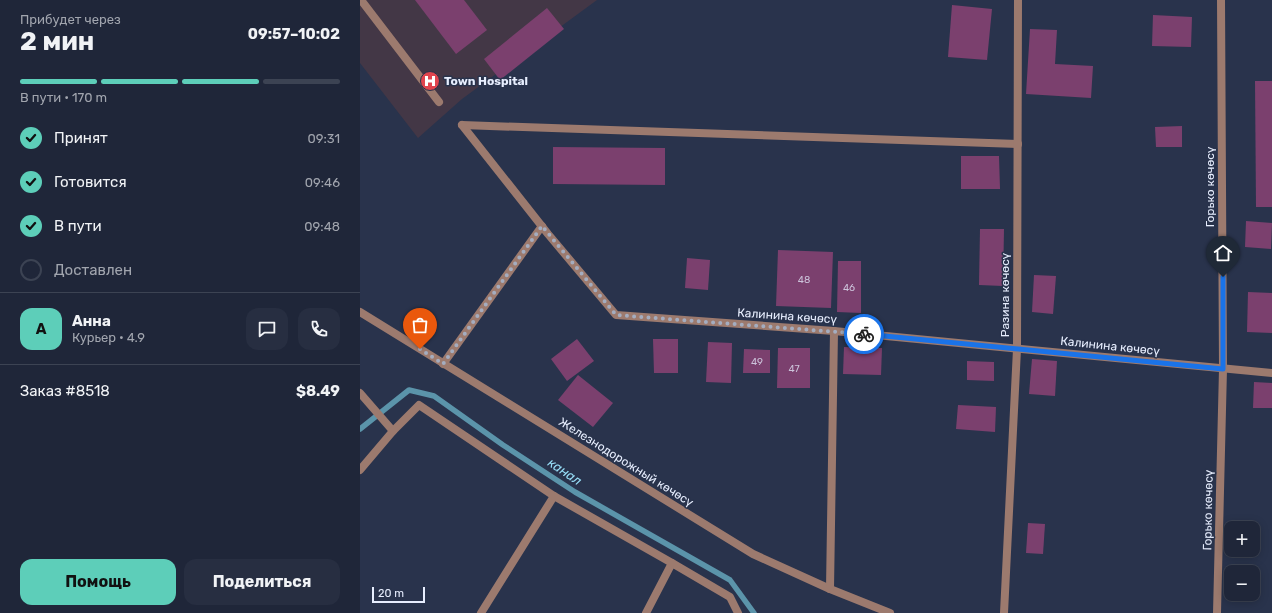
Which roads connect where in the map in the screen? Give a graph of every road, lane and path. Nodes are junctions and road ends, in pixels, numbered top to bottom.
1 (361, 0) edge
2 (1018, 0) edge
3 (1222, 0) edge
4 (439, 102) dead end
5 (1018, 144) junction
6 (542, 226) junction
7 (360, 312) edge
8 (834, 331) junction
9 (1017, 349) junction
10 (443, 364) junction
11 (1223, 369) junction
12 (1272, 373) edge
13 (360, 393) edge
14 (391, 429) junction
15 (360, 470) edge
16 (554, 496) junction
17 (672, 563) junction
18 (830, 589) junction
19 (481, 613) edge
20 (646, 613) edge
21 (738, 613) edge
22 (890, 613) edge
23 (1004, 613) edge
24 (1217, 613) edge

1 - 4 street
2 - 5 street, Разина көчөсү
3 - 11 street, Горько көчөсү
5 - 6 street, Калинина көчөсү
5 - 9 street, Разина көчөсү
6 - 8 street, Калинина көчөсү
6 - 10 street
7 - 10 street, Железнодорожный көчөсү
8 - 9 street, Калинина көчөсү
8 - 18 street
9 - 11 street, Калинина көчөсү
9 - 23 street, Разина көчөсү
10 - 18 street, Железнодорожный көчөсү
11 - 12 street, Калинина көчөсү
11 - 24 street, Горько көчөсү
13 - 14 street
14 - 15 street
14 - 16 street
16 - 17 street
16 - 19 street
17 - 20 street
17 - 21 street
18 - 22 street, Железнодорожный көчөсү

